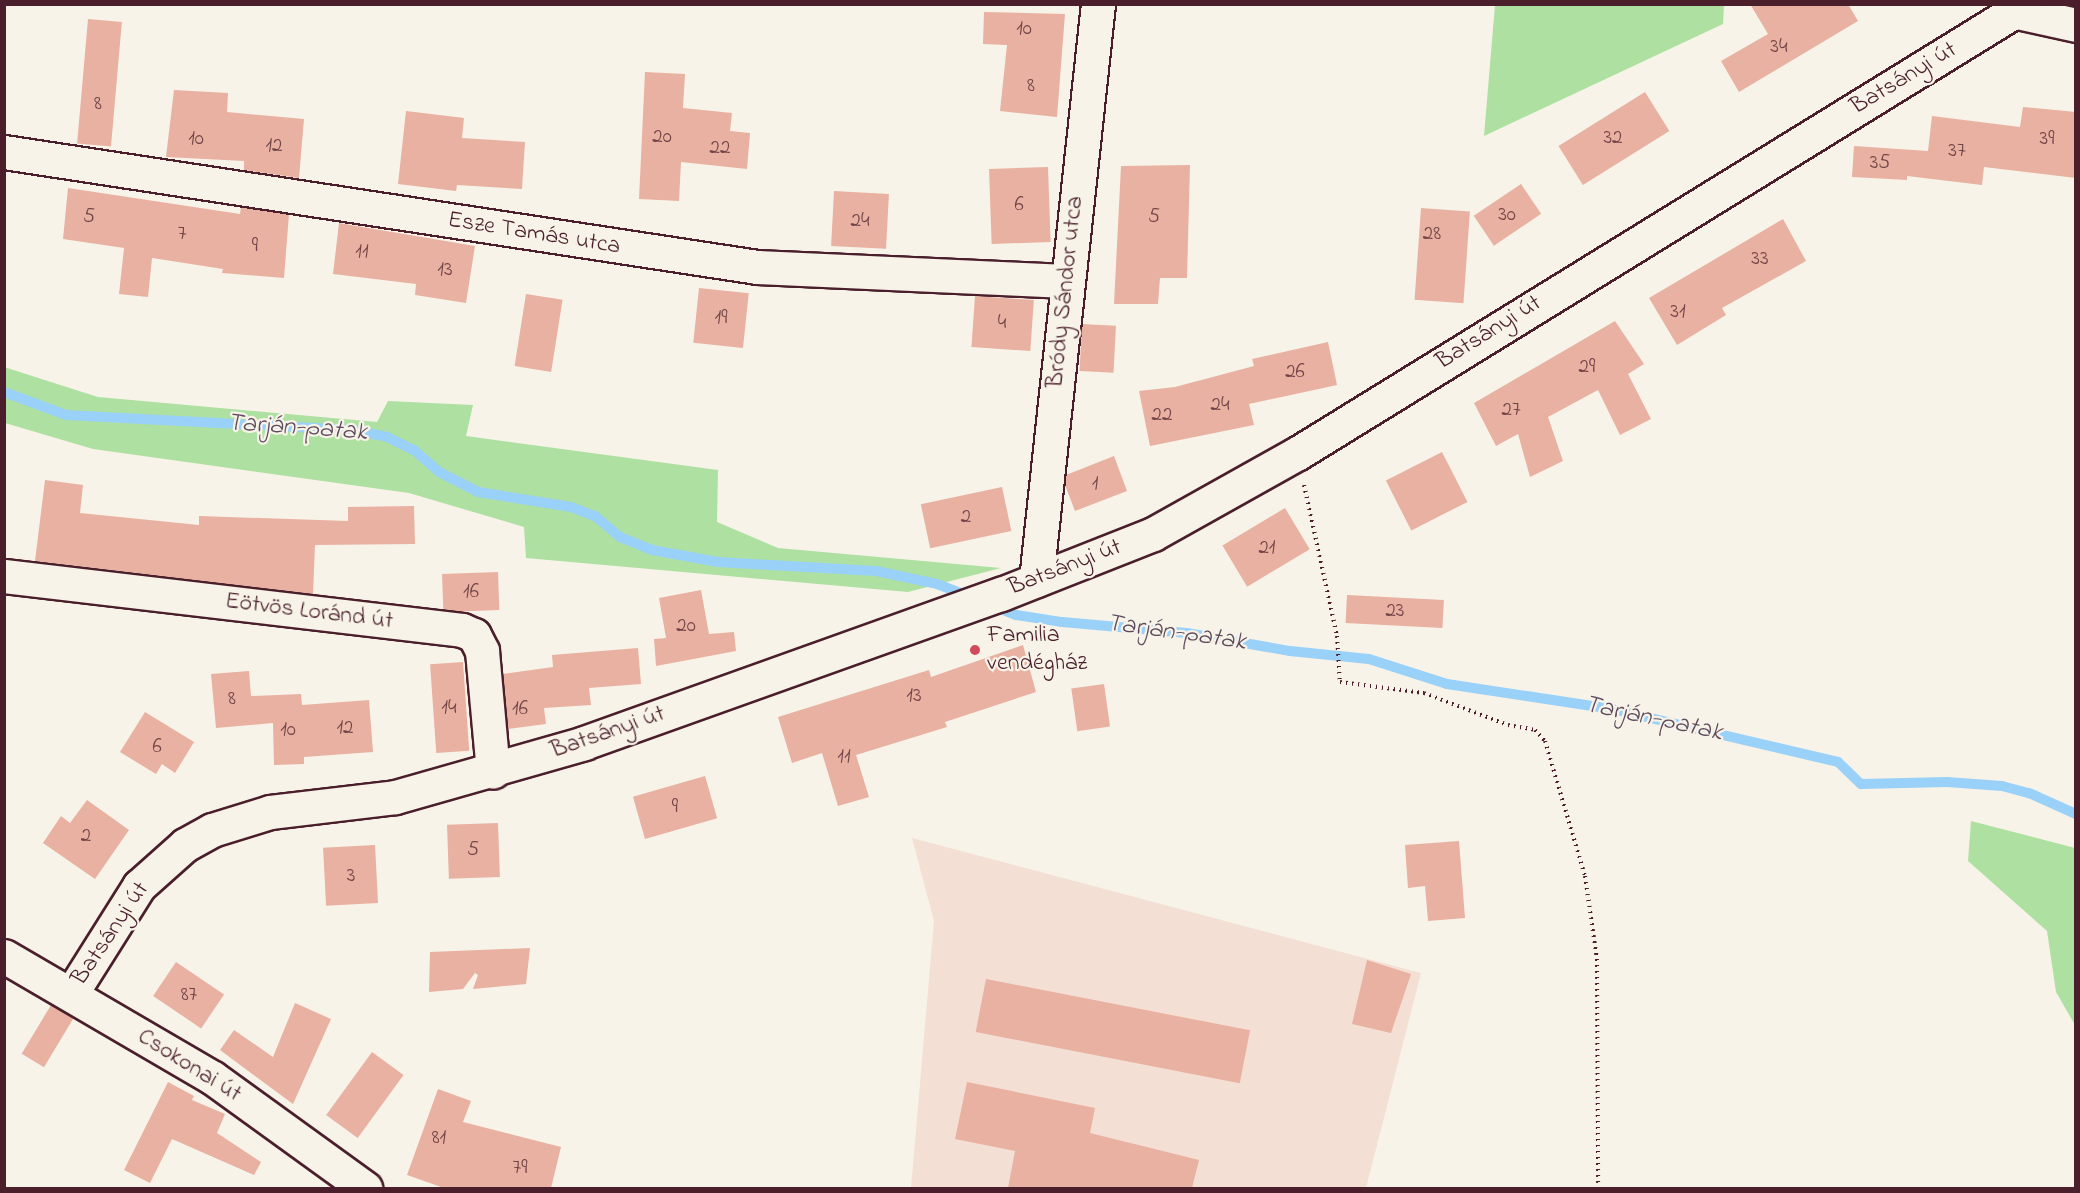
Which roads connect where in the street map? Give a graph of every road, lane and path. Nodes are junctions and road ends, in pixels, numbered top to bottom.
1 (1098, 4) edge
2 (2021, 8) edge
3 (2076, 25) edge
4 (4, 152) edge
5 (1067, 281) junction
6 (1298, 453) junction
7 (4, 576) edge
8 (1036, 580) junction
9 (493, 772) junction
10 (4, 956) edge
11 (71, 994) junction
12 (365, 1188) edge
13 (1598, 1188) edge

1 - 5 street, Bródy Sándor utca
2 - 3 street
2 - 6 street, Batsányi út
4 - 5 street, Esze Tamás utca
5 - 8 street, Bródy Sándor utca
6 - 8 street, Batsányi út
6 - 13 path
7 - 9 street, Eötvös Loránd út
8 - 9 street, Batsányi út
9 - 11 street, Batsányi út
10 - 11 street, Csokonai út
11 - 12 street, Csokonai út

